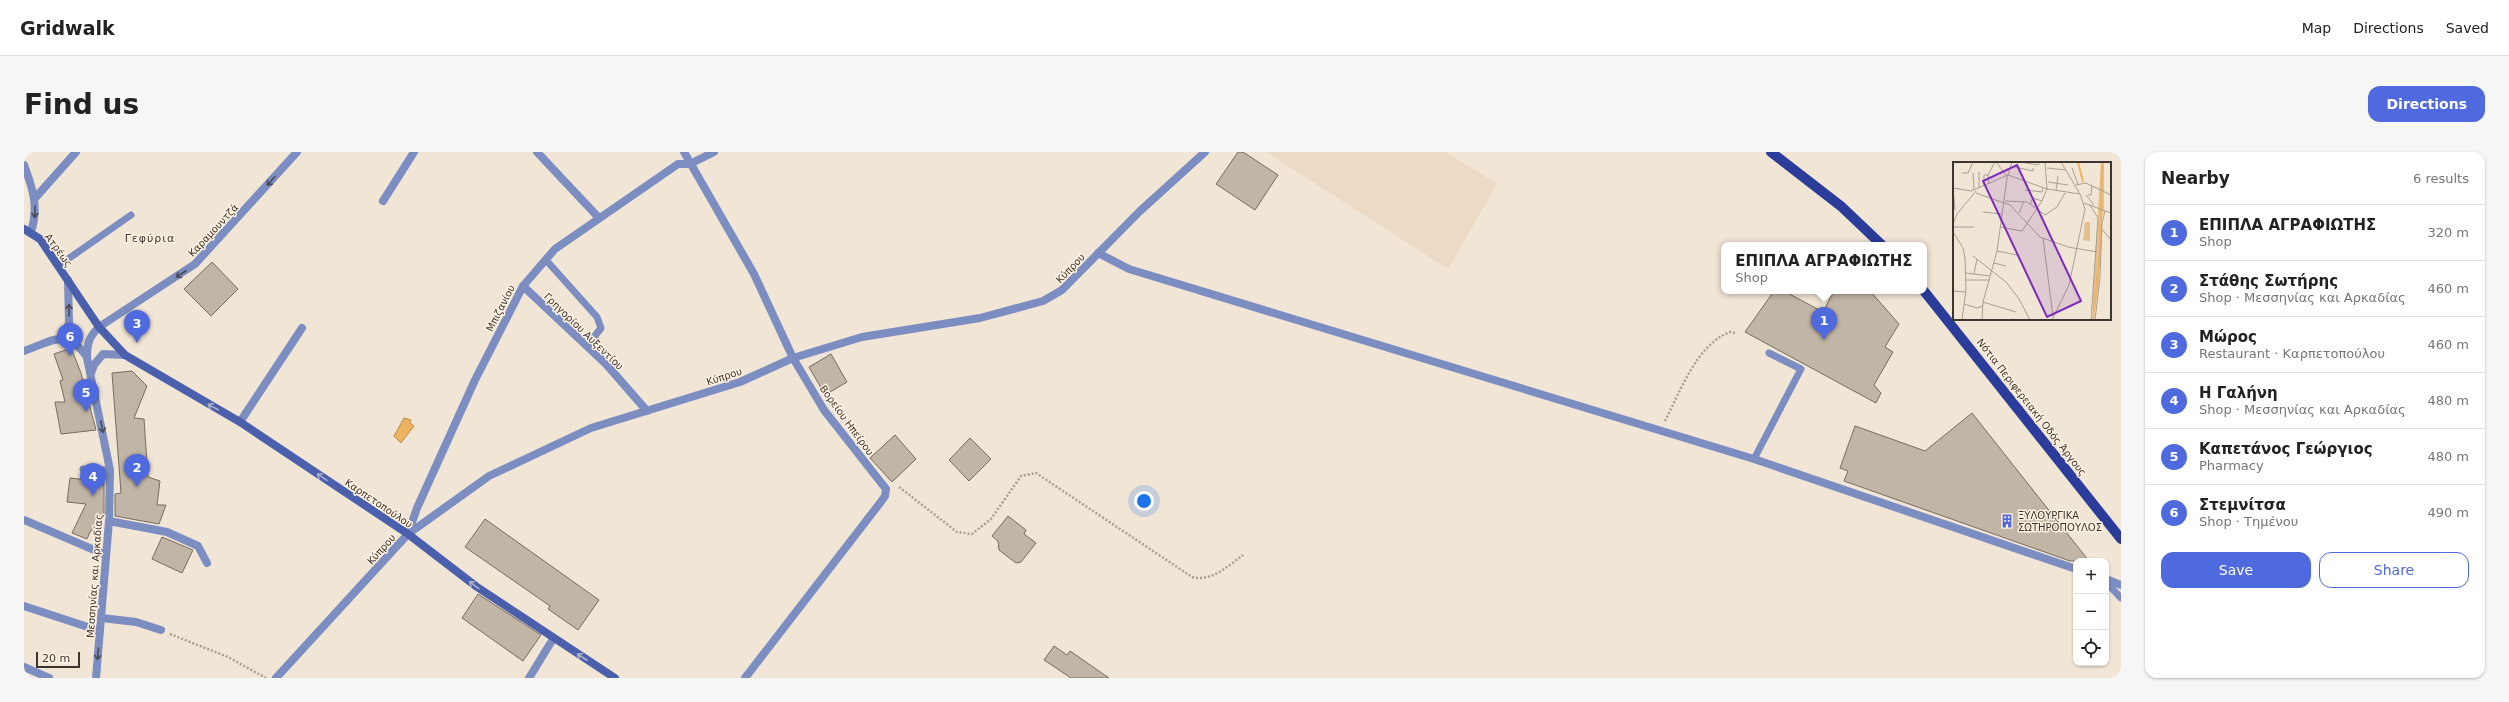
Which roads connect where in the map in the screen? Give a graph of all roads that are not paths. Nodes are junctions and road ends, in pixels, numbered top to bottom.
1 (76, 152) edge
2 (297, 152) edge
3 (414, 152) edge
4 (537, 152) edge
5 (684, 152) edge
6 (714, 152) edge
7 (1205, 152) edge
8 (1771, 152) edge
9 (690, 164) junction
10 (24, 165) edge
11 (36, 197) junction
12 (383, 201) dead end
13 (130, 215) dead end
14 (599, 218) junction
15 (27, 231) edge
16 (1879, 242) edge
17 (1098, 253) junction
18 (546, 260) junction
19 (58, 266) junction
20 (68, 280) junction
21 (523, 286) junction
22 (1926, 294) edge
23 (100, 327) junction
24 (302, 328) dead end
25 (91, 335) joint
26 (63, 338) junction
27 (587, 346) junction
28 (24, 351) edge
29 (1769, 353) dead end
30 (125, 355) junction
31 (87, 358) junction
32 (793, 358) junction
33 (91, 374) junction
34 (646, 411) junction
35 (240, 422) junction
36 (1754, 459) junction
37 (83, 469) dead end
38 (110, 470) junction
39 (24, 520) edge
40 (110, 521) junction
41 (408, 534) junction
42 (2121, 539) edge
43 (106, 555) junction
44 (207, 563) dead end
45 (2073, 568) edge
46 (2109, 582) edge
47 (2109, 584) edge
48 (2121, 585) edge
49 (2121, 598) edge
50 (24, 606) edge
51 (102, 618) junction
52 (161, 630) road end
53 (100, 631) junction
54 (553, 639) junction
55 (24, 667) edge
56 (49, 678) edge
57 (96, 678) edge
58 (276, 678) edge
59 (529, 678) edge
60 (615, 678) edge
61 (745, 678) edge

1 - 11 street
2 -> 23 street, Καραμουντζά
3 - 12 street
4 - 14 street
5 - 9 street, Βορείου Ηπείρου
6 - 9 street, Μπιζανίου
7 - 17 street, Κύπρου
8 - 16 main road
9 - 14 street, Μπιζανίου
9 - 32 street, Βορείου Ηπείρου
10 - 11 street, Ατρέως
11 -> 15 street, Ατρέως
13 - 19 lane
14 - 18 street, Μπιζανίου
15 - 19 main road, Ατρέως
17 - 32 street, Κύπρου
17 - 36 street
18 - 21 street, Μπιζανίου
18 - 27 lane
19 - 20 main road, Ατρέως
20 - 23 main road, Ατρέως
26 -> 20 street, Ατρέως
21 - 27 street, Γρηγορίου Αυξεντίου
21 - 41 street, Μπιζανίου
22 - 42 main road, Νότια Περιφερειακή Οδός Άργους
23 - 25 street, Καραμουντζά
23 - 30 main road, Καρπετοπούλου
24 - 35 street
25 - 31 street, Μεσσηνίας και Αρκαδίας
26 - 28 street
26 - 31 street
27 - 34 street, Γρηγορίου Αυξεντίου
29 - 36 lane
30 - 33 street, Καρπετοπούλου
35 -> 30 main road, Καρπετοπούλου
31 - 33 street, Μεσσηνίας και Αρκαδίας
32 - 34 street, Κύπρου
32 - 61 street, Βορείου Ηπείρου
33 -> 38 street, Μεσσηνίας και Αρκαδίας
34 - 41 street, Κύπρου
41 -> 35 main road, Καρπετοπούλου
36 - 45 street
37 - 38 lane
38 - 40 street, Μεσσηνίας και Αρκαδίας
39 - 43 street
40 - 43 street, Μεσσηνίας και Αρκαδίας
40 - 44 street
54 -> 41 main road, Καρπετοπούλου
41 - 58 street, Κύπρου
43 - 51 street, Μεσσηνίας και Αρκαδίας
46 - 48 street
47 - 49 lane
50 - 53 street
51 - 52 street
51 - 53 street, Μεσσηνίας και Αρκαδίας
53 -> 57 street, Μεσσηνίας και Αρκαδίας
54 - 59 street
60 -> 54 main road, Καρπετοπούλου
55 - 56 street

